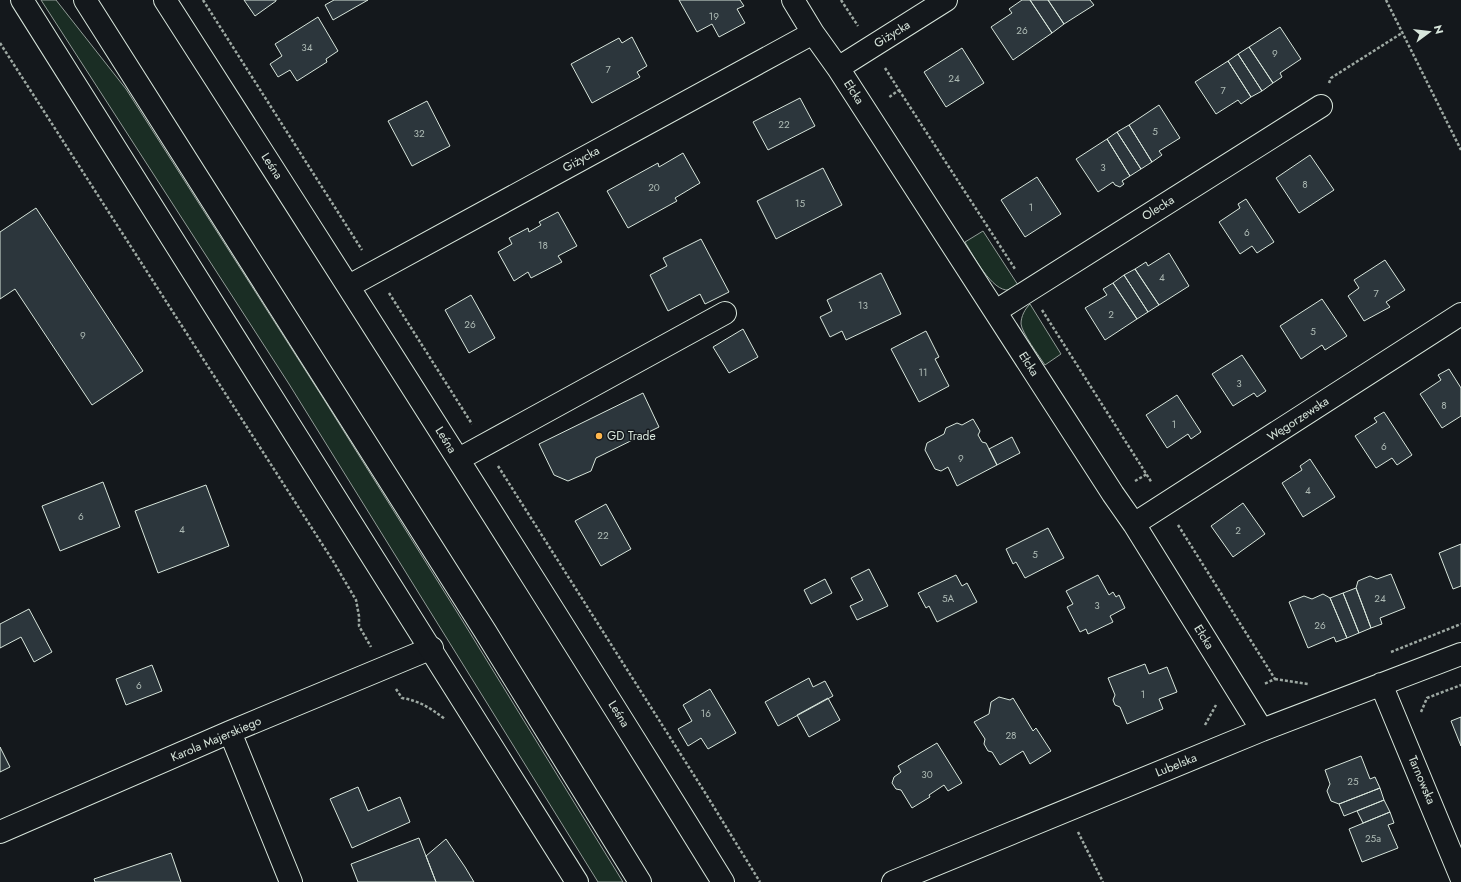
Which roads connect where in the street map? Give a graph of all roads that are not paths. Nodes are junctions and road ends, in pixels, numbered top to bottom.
1 (22, 0) edge
2 (85, 0) edge
3 (165, 0) edge
4 (793, 0) edge
5 (946, 0) edge
6 (813, 32) junction
7 (838, 68) junction
8 (1321, 106) road end
9 (349, 286) junction
10 (996, 311) junction
11 (725, 313) dead end
12 (1461, 314) edge
13 (459, 459) junction
14 (1134, 524) junction
15 (432, 648) junction
16 (1461, 654) edge
17 (1381, 684) junction
18 (1262, 730) junction
19 (230, 732) junction
20 (0, 832) edge
21 (1461, 877) edge
22 (291, 882) edge
23 (577, 882) edge
24 (640, 882) edge
25 (723, 882) edge
26 (893, 882) edge

1 - 15 street
2 - 24 street
3 - 9 street, Leśna
4 - 6 street, Ełcka
5 - 7 street, Giżycka
6 - 7 street, Ełcka
6 - 9 street, Giżycka
7 - 10 street, Ełcka
8 - 10 street, Olecka
9 - 13 street, Leśna
10 - 14 street, Ełcka
11 - 13 street
12 - 14 street, Węgorzewska
13 - 25 street, Leśna
14 - 18 street, Ełcka
15 - 19 street, Karola Majerskiego
15 - 23 street
16 - 17 street, Lubelska
17 - 18 street, Lubelska
17 - 21 street, Tarnowska
18 - 26 street, Lubelska
19 - 20 street, Karola Majerskiego
19 - 22 street

